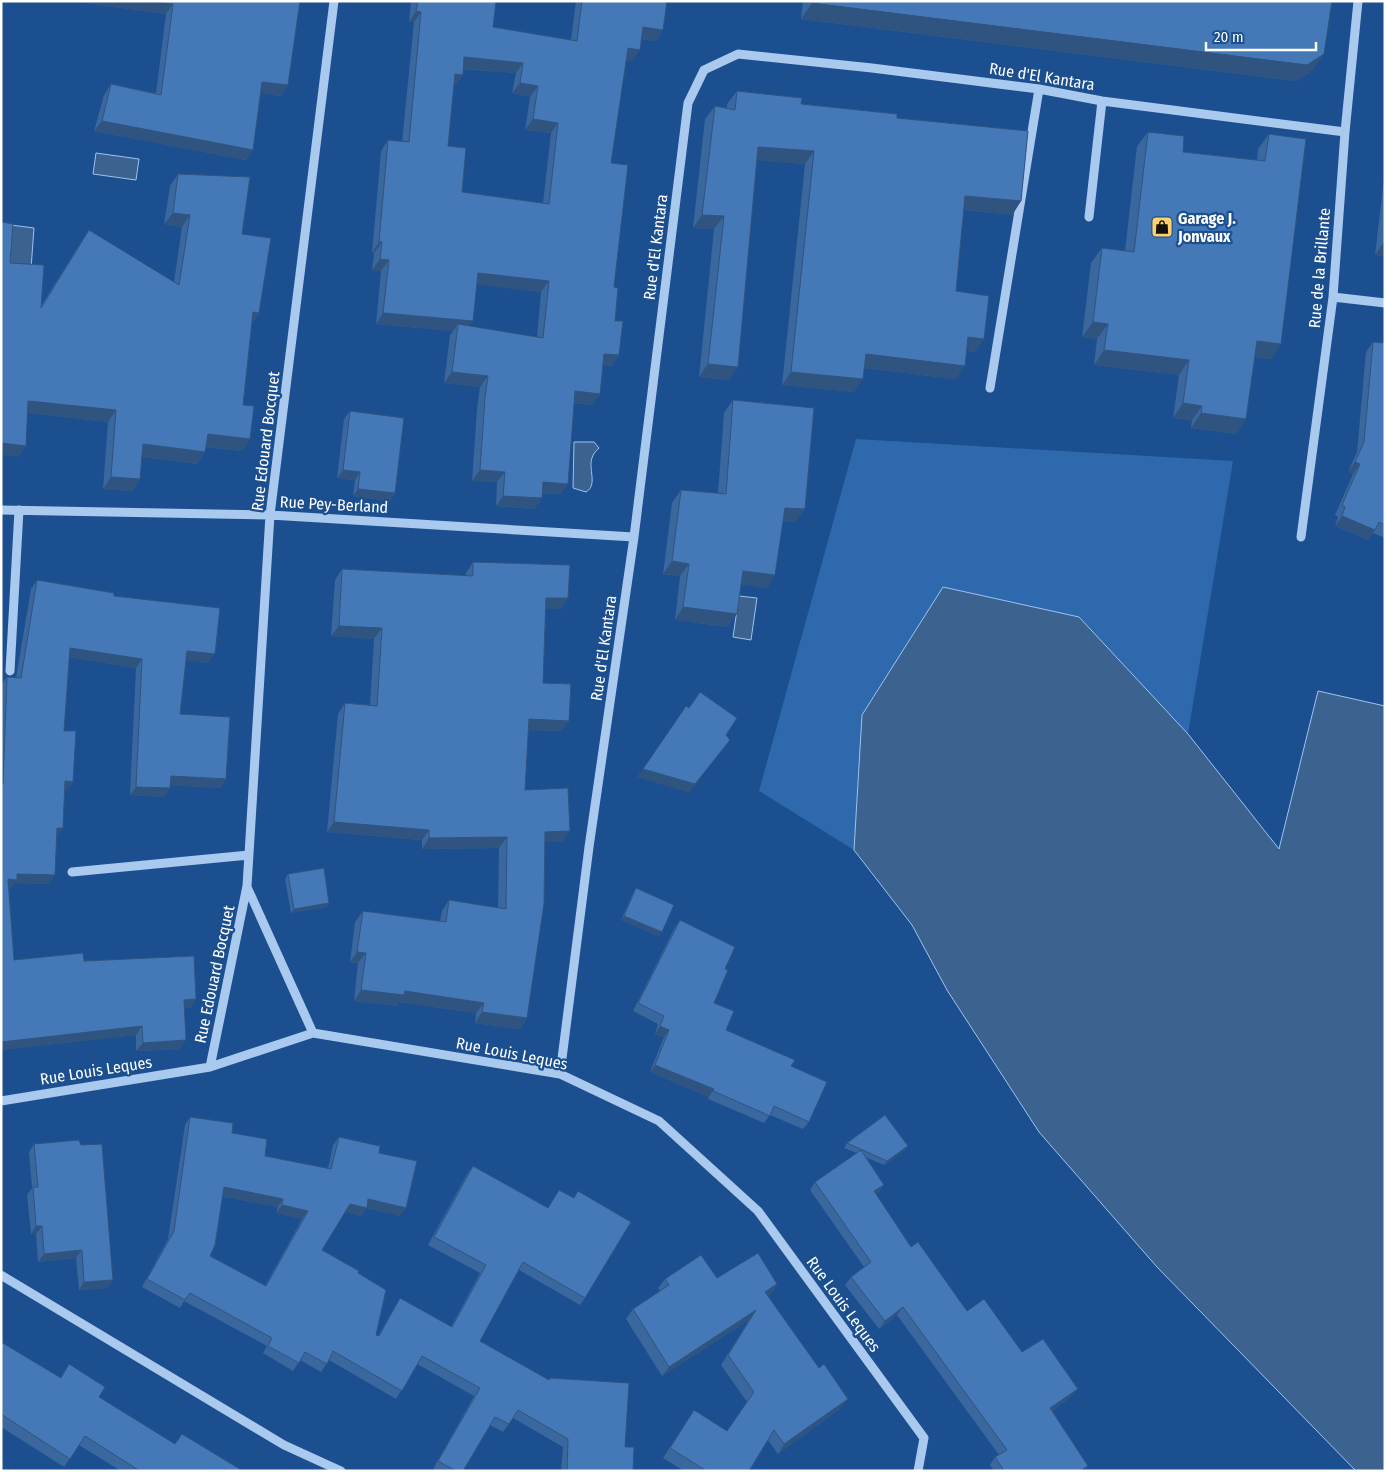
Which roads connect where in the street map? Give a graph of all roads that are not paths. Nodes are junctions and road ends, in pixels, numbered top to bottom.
1 (334, 1) edge
2 (1358, 1) edge
3 (1039, 89) junction
4 (1102, 101) junction
5 (1345, 132) junction
6 (1089, 217) dead end
7 (1333, 297) junction
8 (1385, 303) edge
9 (990, 388) dead end
10 (1, 510) edge
11 (19, 510) junction
12 (270, 515) junction
13 (634, 537) junction
14 (1301, 537) dead end
15 (10, 670) dead end
16 (249, 855) junction
17 (72, 872) dead end
18 (247, 886) junction
19 (313, 1034) junction
20 (210, 1067) junction
21 (560, 1074) junction
22 (1, 1101) edge
23 (1, 1275) edge
24 (341, 1471) edge
25 (918, 1471) edge

1 - 12 street, Rue Edouard Bocquet
2 - 5 street, Rue de la Brillante
3 - 4 street, Rue d'El Kantara
3 - 9 street
3 - 13 street, Rue d'El Kantara
4 - 5 street, Rue d'El Kantara
4 - 6 street
5 - 7 street, Rue de la Brillante
7 - 8 street
7 - 14 street, Rue de la Brillante
10 - 11 street, Rue Pey-Berland
11 - 12 street, Rue Pey-Berland
11 - 15 street
12 - 13 street, Rue Pey-Berland
12 - 16 street, Rue Edouard Bocquet
13 - 21 street, Rue d'El Kantara
16 - 17 street
16 - 18 street, Rue Edouard Bocquet
18 - 19 street, Rue Edouard Bocquet
18 - 20 street, Rue Edouard Bocquet
19 - 20 street, Rue Louis Leques
19 - 21 street, Rue Louis Leques
20 - 22 street, Rue Louis Leques
21 - 25 street, Rue Louis Leques
23 - 24 street

